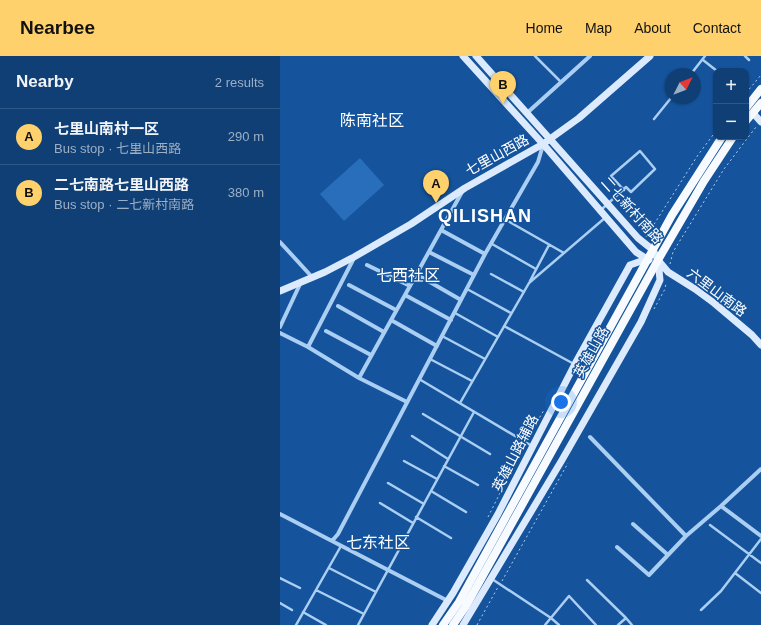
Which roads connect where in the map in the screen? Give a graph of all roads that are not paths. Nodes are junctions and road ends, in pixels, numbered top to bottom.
1 (464, 56) edge
2 (476, 56) edge
3 (535, 56) edge
4 (590, 56) edge
5 (650, 56) edge
6 (705, 56) edge
7 (745, 56) edge
8 (703, 60) junction
9 (750, 60) dead end
10 (696, 68) edge
11 (713, 68) edge
12 (561, 82) junction
13 (761, 89) edge
14 (761, 103) edge
15 (666, 104) edge
16 (749, 110) edge
17 (527, 113) junction
18 (654, 119) dead end
19 (761, 122) edge
20 (550, 139) junction
21 (720, 140) edge
22 (731, 140) edge
23 (543, 144) junction
24 (465, 188) junction
25 (624, 190) junction
26 (608, 204) junction
27 (600, 210) junction
28 (606, 217) junction
29 (506, 220) junction
30 (441, 230) junction
31 (280, 242) edge
32 (492, 244) junction
33 (549, 245) junction
34 (653, 250) junction
35 (429, 252) junction
36 (564, 253) junction
37 (485, 254) junction
38 (354, 257) junction
39 (647, 259) junction
40 (658, 260) junction
41 (368, 265) dead end
42 (536, 269) junction
43 (416, 274) junction
44 (491, 274) dead end
45 (474, 275) junction
46 (312, 277) junction
47 (301, 282) junction
48 (529, 283) junction
49 (349, 285) dead end
50 (410, 286) junction
51 (467, 289) junction
52 (280, 291) edge
53 (524, 292) junction
54 (405, 295) junction
55 (461, 300) junction
56 (338, 306) dead end
57 (396, 310) junction
58 (454, 313) junction
59 (511, 313) junction
60 (391, 320) junction
61 (450, 320) junction
62 (504, 326) junction
63 (280, 327) edge
64 (326, 331) dead end
65 (384, 332) junction
66 (280, 333) edge
67 (442, 336) junction
68 (498, 337) junction
69 (761, 345) edge
70 (437, 346) junction
71 (308, 347) junction
72 (371, 355) junction
73 (430, 359) junction
74 (485, 359) junction
75 (575, 364) junction
76 (359, 378) junction
77 (419, 379) junction
78 (472, 382) junction
79 (407, 402) junction
80 (460, 403) junction
81 (474, 412) junction
82 (423, 414) dead end
83 (412, 436) dead end
84 (461, 436) junction
85 (590, 437) dead end
86 (533, 446) junction
87 (490, 454) dead end
88 (448, 459) junction
89 (404, 461) dead end
90 (444, 466) junction
91 (761, 469) edge
92 (437, 479) junction
93 (388, 483) dead end
94 (478, 486) dead end
95 (430, 491) junction
96 (380, 503) dead end
97 (424, 504) junction
98 (721, 506) junction
99 (466, 512) dead end
100 (280, 514) edge
101 (416, 517) junction
102 (413, 523) junction
103 (633, 524) dead end
104 (710, 525) dead end
105 (686, 536) junction
106 (761, 536) edge
107 (452, 538) dead end
108 (761, 539) edge
109 (332, 540) junction
110 (342, 545) junction
111 (617, 547) dead end
112 (750, 554) junction
113 (668, 555) junction
114 (761, 563) edge
115 (328, 568) junction
116 (388, 570) junction
117 (735, 573) junction
118 (483, 574) junction
119 (280, 578) edge
120 (492, 579) junction
121 (587, 580) dead end
122 (300, 588) dead end
123 (316, 590) junction
124 (376, 592) junction
125 (761, 593) edge
126 (448, 601) junction
127 (280, 603) edge
128 (292, 610) dead end
129 (701, 610) dead end
130 (303, 612) junction
131 (364, 614) junction
132 (551, 618) junction
133 (626, 618) junction
134 (296, 625) edge
135 (326, 625) edge
136 (358, 625) edge
137 (432, 625) edge
138 (443, 625) edge
139 (453, 625) edge
140 (463, 625) edge
141 (545, 625) edge
142 (559, 625) edge
143 (596, 625) edge
144 (618, 625) edge
145 (632, 625) edge

1 - 23 main road, 二七新村南路
2 - 17 main road, 二七新村南路
3 - 12 lane
4 - 12 street
5 - 20 main road, 七里山西路
6 - 8 lane
7 - 9 lane
8 - 10 lane
8 - 11 lane
12 - 17 street
13 - 16 main road
14 - 16 main road
15 - 18 lane
16 - 19 main road
17 - 20 main road, 二七新村南路
20 - 23 main road, 七里山西路
20 - 26 main road, 二七新村南路
21 - 34 main road, 英雄山路
22 - 40 main road, 英雄山路
23 - 24 main road, 七里山西路
23 - 27 main road, 二七新村南路
23 - 29 street
24 - 30 street
24 - 38 main road, 七里山西路
25 - 25 lane
25 - 26 lane
26 - 27 lane
26 - 34 main road, 二七新村南路
27 - 28 main road, 二七新村南路
28 - 36 lane
28 - 39 main road, 二七新村南路
29 - 32 street
29 - 33 lane
30 - 35 street
30 - 37 street
31 - 46 street
32 - 37 street
32 - 42 lane
33 - 36 lane
33 - 42 lane
34 - 39 main road, 英雄山路
34 - 40 main road, 二七新村南路
35 - 43 street
35 - 45 street
36 - 48 lane
37 - 45 street
38 - 46 main road, 七里山西路
38 - 71 street
39 - 40 main road, 二七新村南路
39 - 75 main road, 英雄山路辅路
39 - 138 main road, 英雄山路
40 - 69 main road, 六里山南路
40 - 118 main road, 英雄山路
40 - 120 main road
41 - 50 street
42 - 48 lane
43 - 50 street
43 - 55 street
44 - 53 lane
45 - 51 street
46 - 47 main road, 七里山西路
47 - 52 main road, 七里山西路
47 - 63 street
48 - 53 lane
49 - 57 street
50 - 54 street
51 - 55 street
51 - 59 lane
53 - 59 lane
54 - 57 street
54 - 61 street
55 - 58 street
56 - 65 street
57 - 60 street
58 - 61 street
58 - 68 lane
59 - 62 lane
60 - 65 street
60 - 70 street
61 - 67 street
62 - 68 lane
62 - 75 lane
64 - 72 street
65 - 72 street
66 - 71 street
67 - 70 street
67 - 74 lane
68 - 74 lane
70 - 73 street
71 - 76 street
72 - 76 street
73 - 77 street
73 - 78 lane
74 - 78 lane
75 - 86 main road, 英雄山路辅路
76 - 79 street
77 - 79 street
77 - 80 lane
78 - 80 lane
79 - 109 street
80 - 81 lane
81 - 84 lane
81 - 86 lane
82 - 84 lane
83 - 88 lane
84 - 87 lane
84 - 88 lane
85 - 105 street
86 - 126 main road, 英雄山路辅路
88 - 90 lane
89 - 92 lane
90 - 92 lane
90 - 94 lane
91 - 98 street
92 - 95 lane
93 - 97 lane
95 - 97 lane
95 - 99 lane
96 - 102 lane
97 - 101 lane
98 - 105 street
98 - 106 street
100 - 109 street
101 - 102 lane
101 - 107 lane
102 - 116 lane
103 - 113 street
104 - 112 lane
105 - 113 street
108 - 112 lane
109 - 110 street
110 - 115 lane
110 - 116 street
111 - 113 street
112 - 114 lane
112 - 117 lane
115 - 123 lane
115 - 124 lane
116 - 124 lane
116 - 126 street
117 - 125 lane
117 - 129 lane
118 - 120 lane
118 - 139 main road, 英雄山路
119 - 122 lane
120 - 132 lane
120 - 140 main road
121 - 133 lane
123 - 130 lane
123 - 131 lane
124 - 131 lane
126 - 137 main road, 英雄山路辅路
127 - 128 lane
130 - 134 lane
130 - 135 lane
131 - 136 lane
132 - 141 lane
132 - 142 lane
132 - 143 lane
133 - 144 lane
133 - 145 lane

